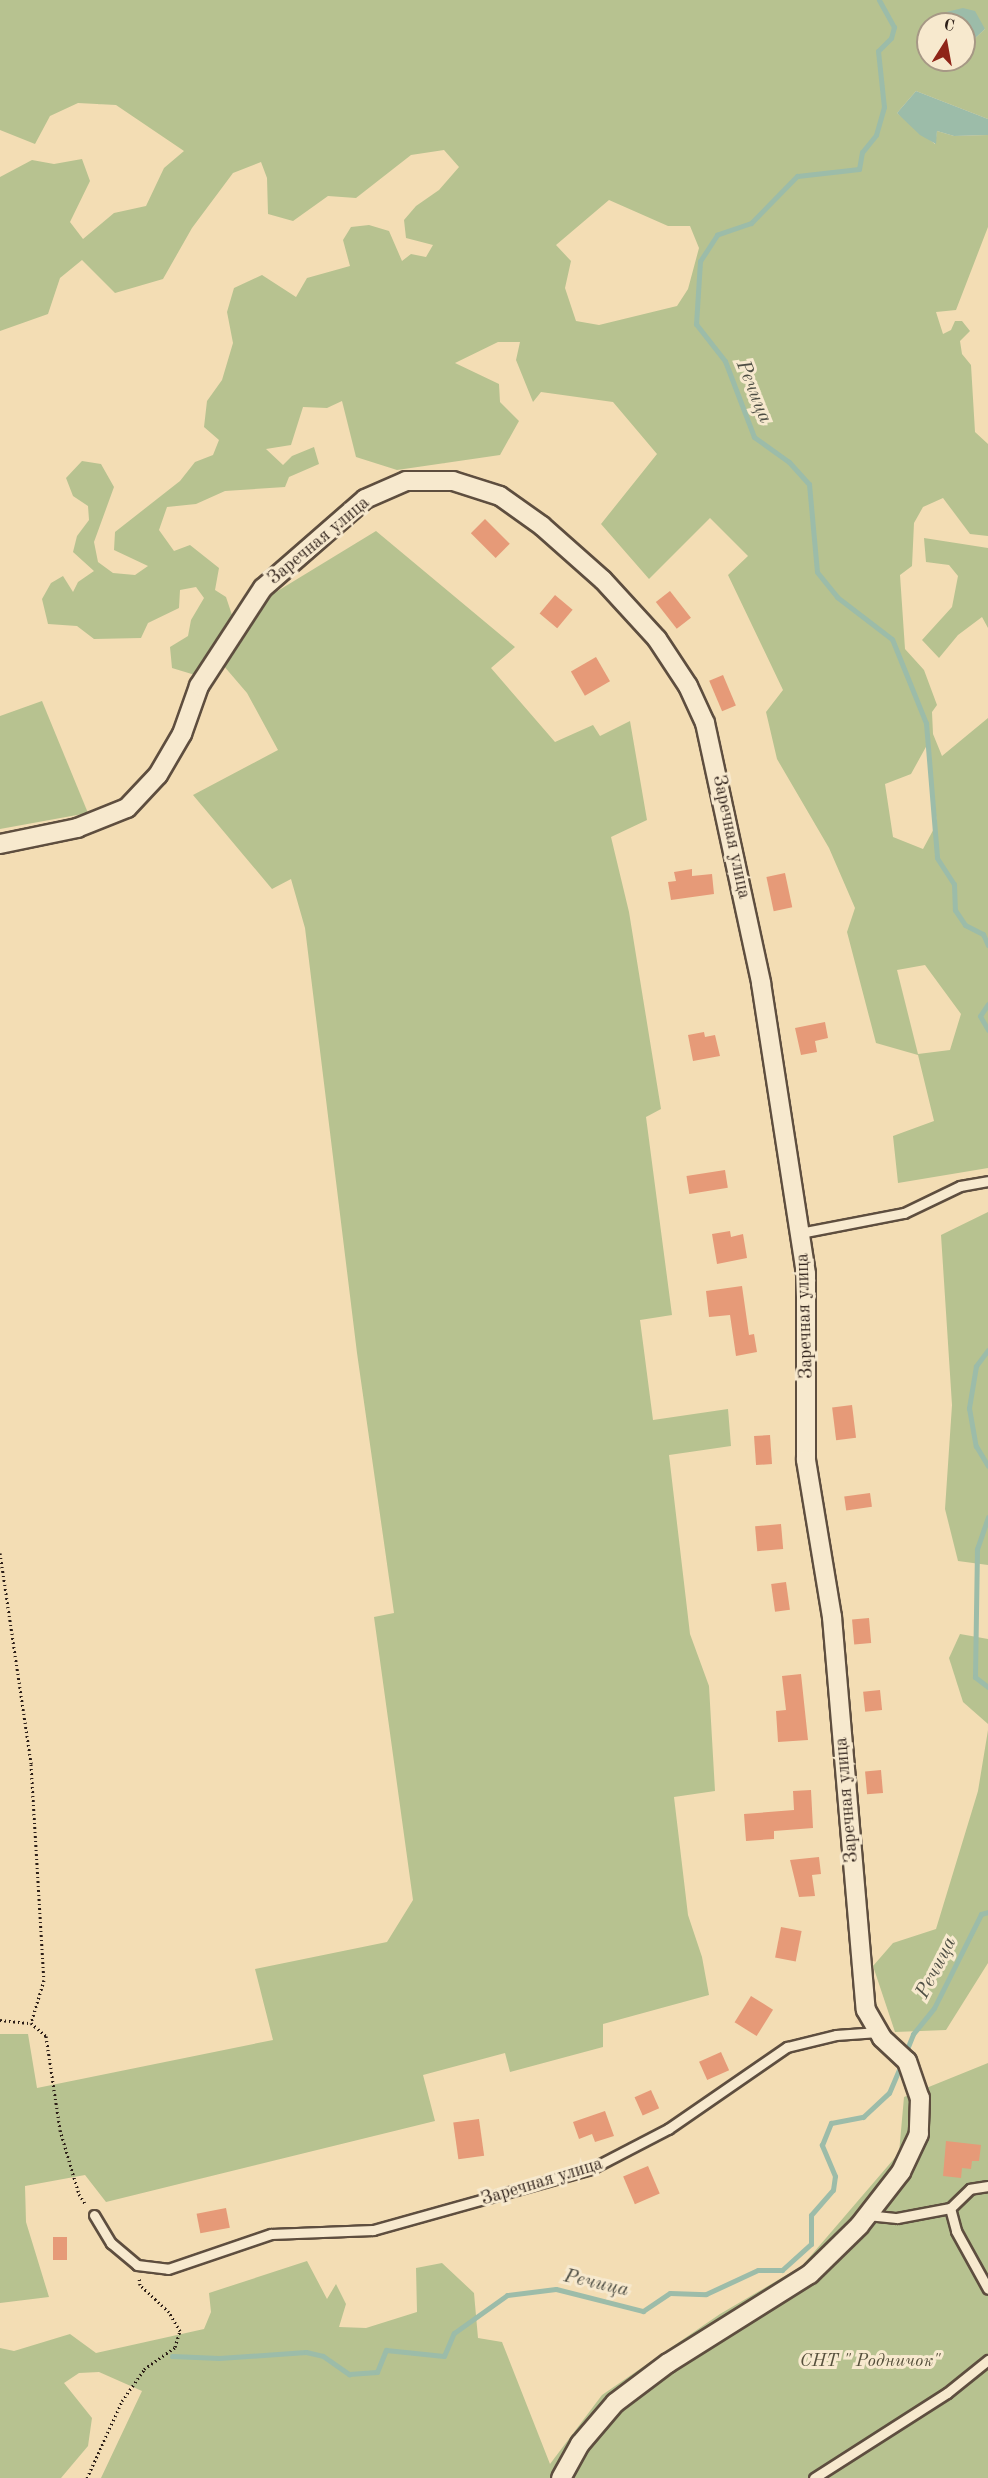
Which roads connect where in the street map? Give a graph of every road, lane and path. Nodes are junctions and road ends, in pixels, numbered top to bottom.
1 (0, 843) edge
2 (988, 1181) edge
3 (801, 1233) junction
4 (0, 1553) edge
5 (0, 2020) edge
6 (32, 2023) junction
7 (878, 2032) junction
8 (988, 2186) edge
9 (950, 2208) junction
10 (94, 2215) joint
11 (867, 2215) junction
12 (137, 2265) junction
13 (988, 2289) edge
14 (988, 2360) edge
15 (87, 2478) edge
16 (561, 2478) edge
17 (814, 2478) edge

1 - 3 street, Заречная улица
2 - 3 lane
3 - 7 street, Заречная улица
4 - 6 path
5 - 6 path
6 - 10 path
7 - 11 street
7 - 12 lane, Заречная улица
8 - 9 lane
9 - 11 lane
9 - 13 lane
10 - 12 lane
11 - 16 street
12 - 15 path
14 - 17 lane

